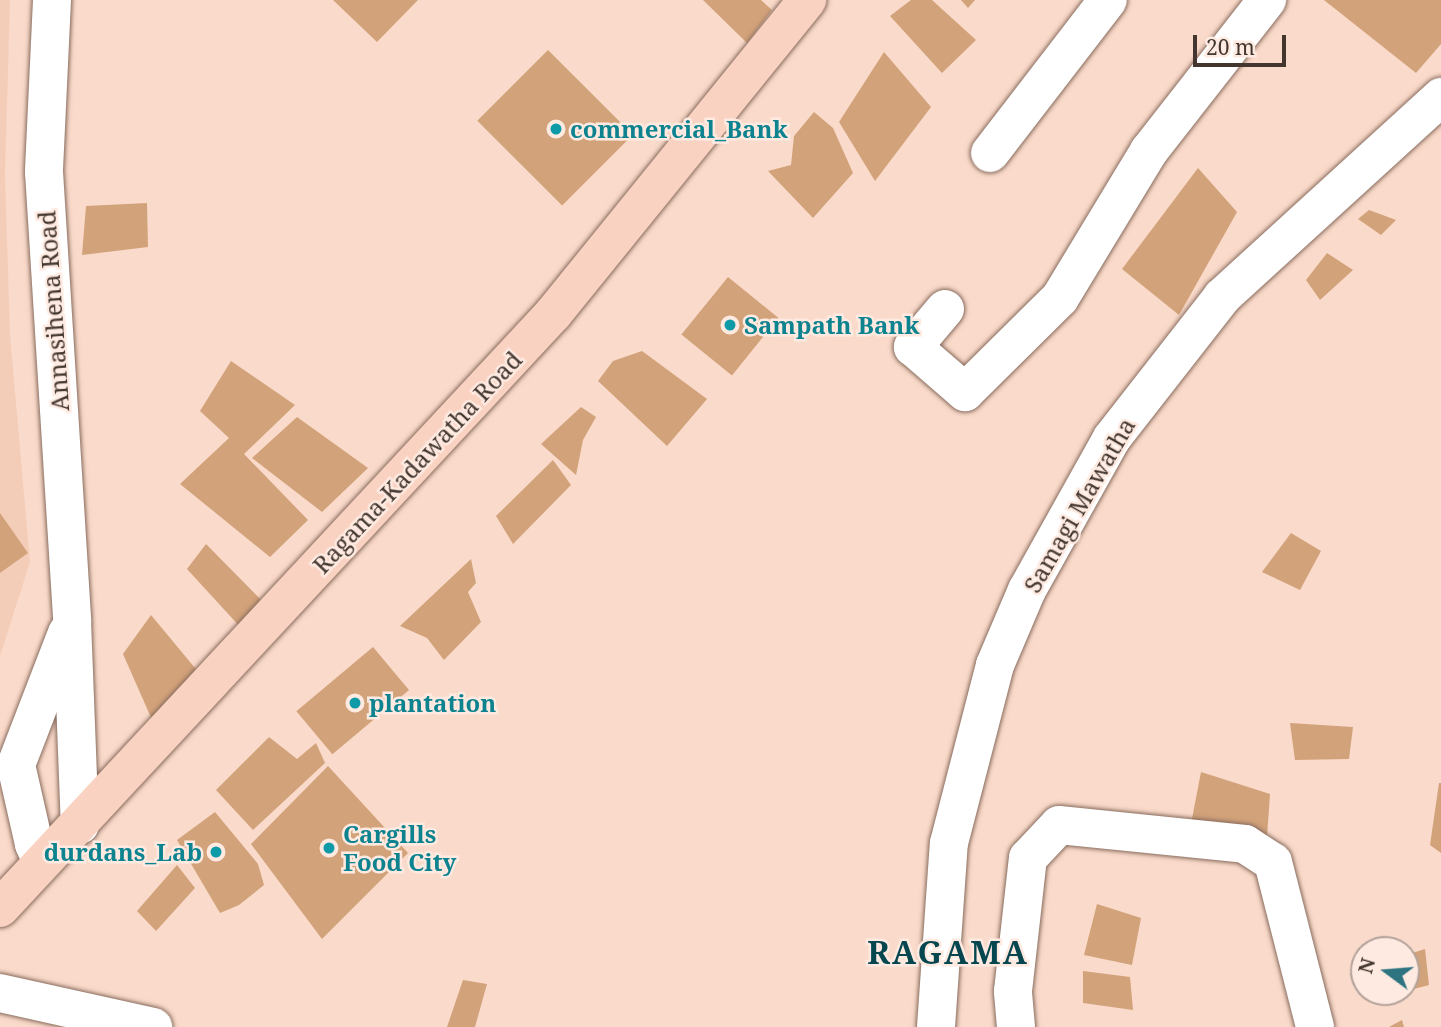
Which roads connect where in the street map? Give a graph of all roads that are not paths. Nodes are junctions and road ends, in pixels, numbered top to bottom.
1 (50, 0) edge
2 (807, 0) edge
3 (1108, 0) edge
4 (1267, 0) edge
5 (1441, 97) edge
6 (990, 153) dead end
7 (945, 309) dead end
8 (72, 621) junction
9 (8, 756) edge
10 (78, 781) junction
11 (79, 825) junction
12 (42, 862) junction
13 (1, 909) edge
14 (0, 993) edge
15 (153, 1027) edge
16 (936, 1027) edge
17 (1016, 1027) edge
18 (1315, 1027) edge

1 - 8 street, Annasihena Road
2 - 11 main road, Ragama-Kadawatha Road
3 - 6 street
4 - 7 street
5 - 16 street, Samagi Mawatha
8 - 9 street, Annasihena Road
8 - 10 street, Annasihena Road
9 - 10 street
9 - 12 street
10 - 11 street, Annasihena Road
11 - 12 main road, Ragama-Kadawatha Road
12 - 13 main road, Ragama-Kadawatha Road
14 - 15 street
17 - 18 street

